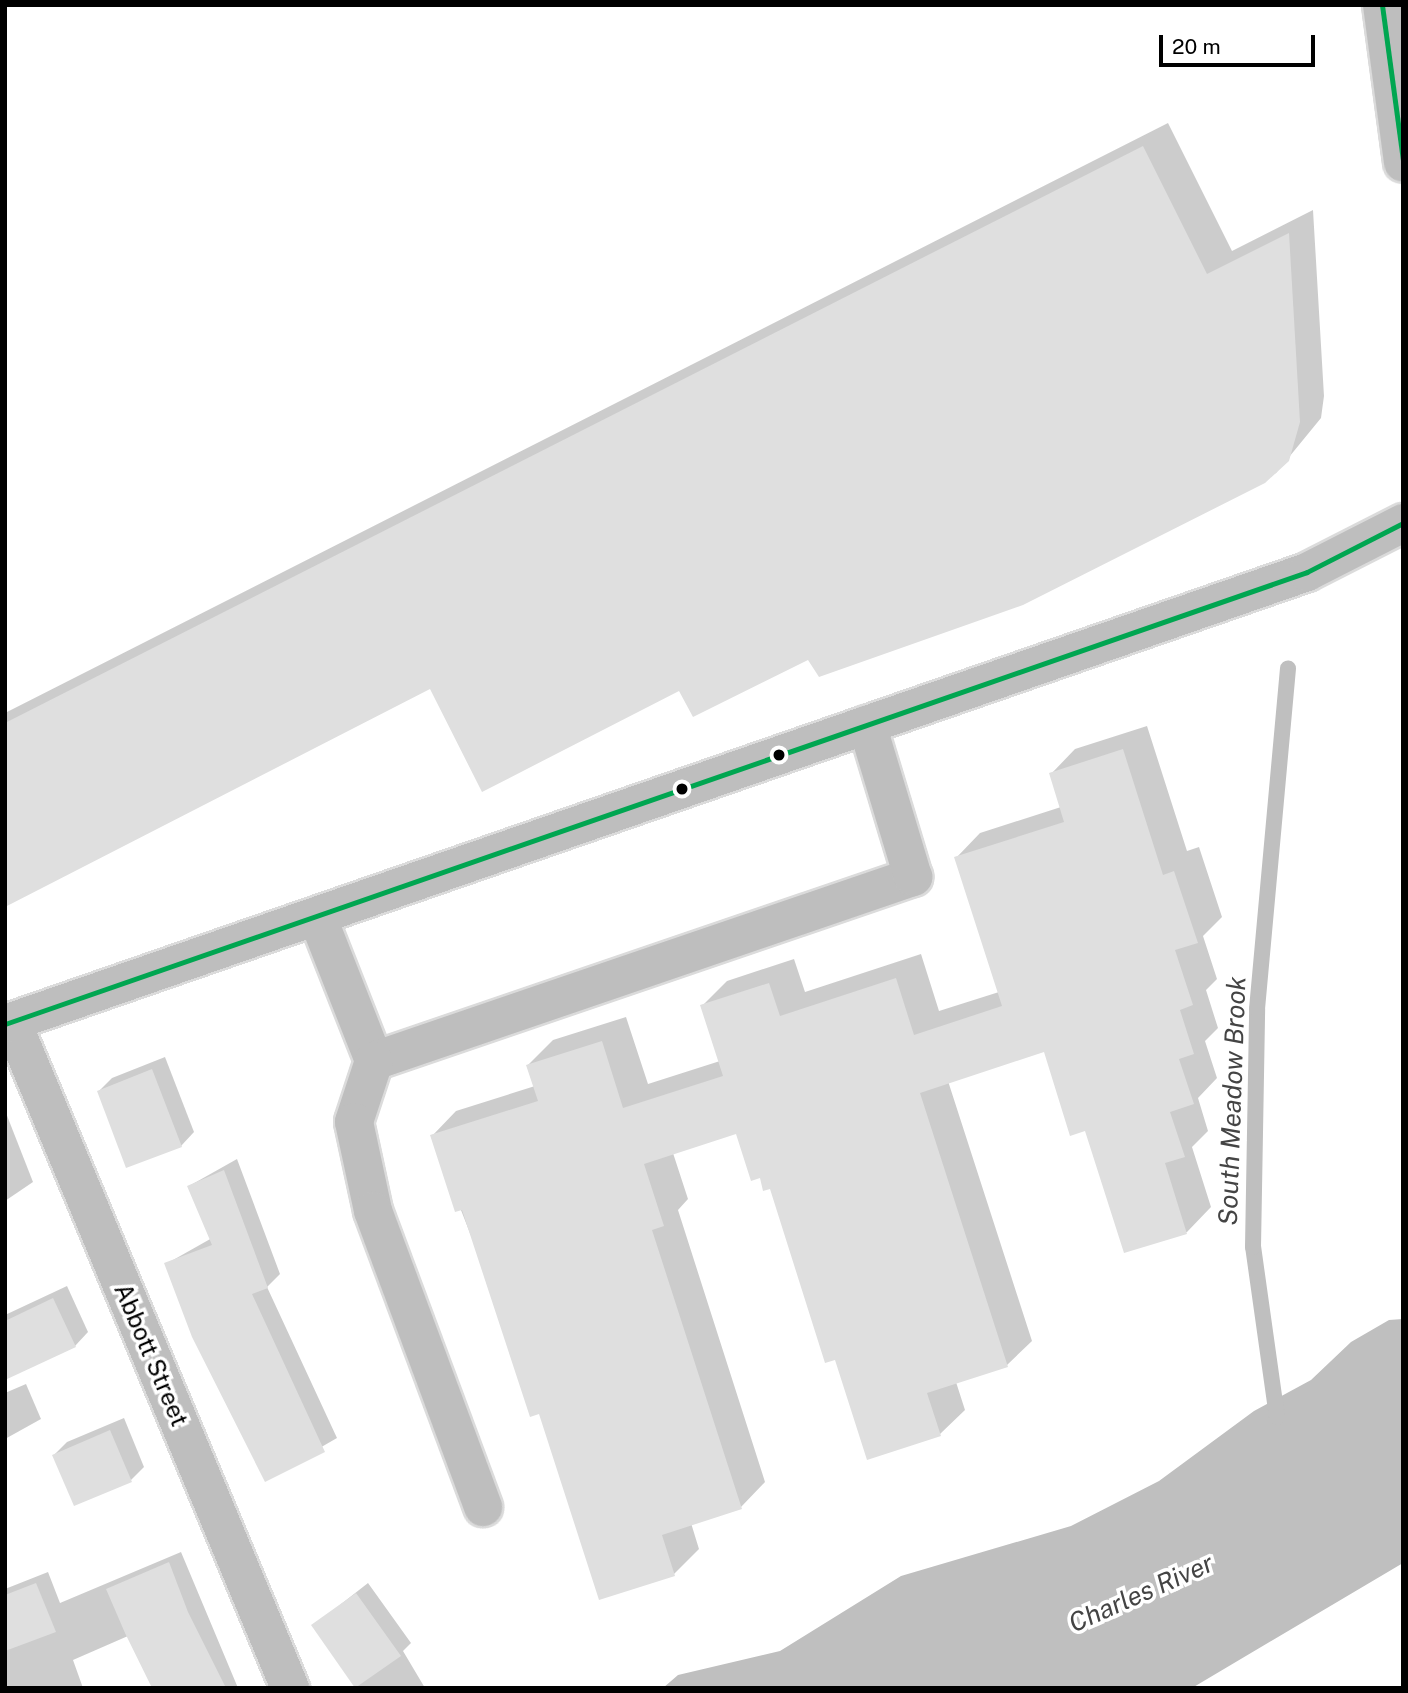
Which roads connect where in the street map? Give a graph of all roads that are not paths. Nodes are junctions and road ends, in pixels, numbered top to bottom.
1 (1382, 5) edge
2 (1403, 163) edge
3 (1403, 523) edge
4 (867, 725) junction
5 (317, 916) junction
6 (9, 1023) edge
7 (374, 1061) junction
8 (482, 1507) dead end
9 (290, 1688) edge

1 - 2 street
3 - 4 street
4 - 5 street
4 - 7 street
5 - 6 street
5 - 7 street
6 - 9 street, Abbott Street
7 - 8 street

